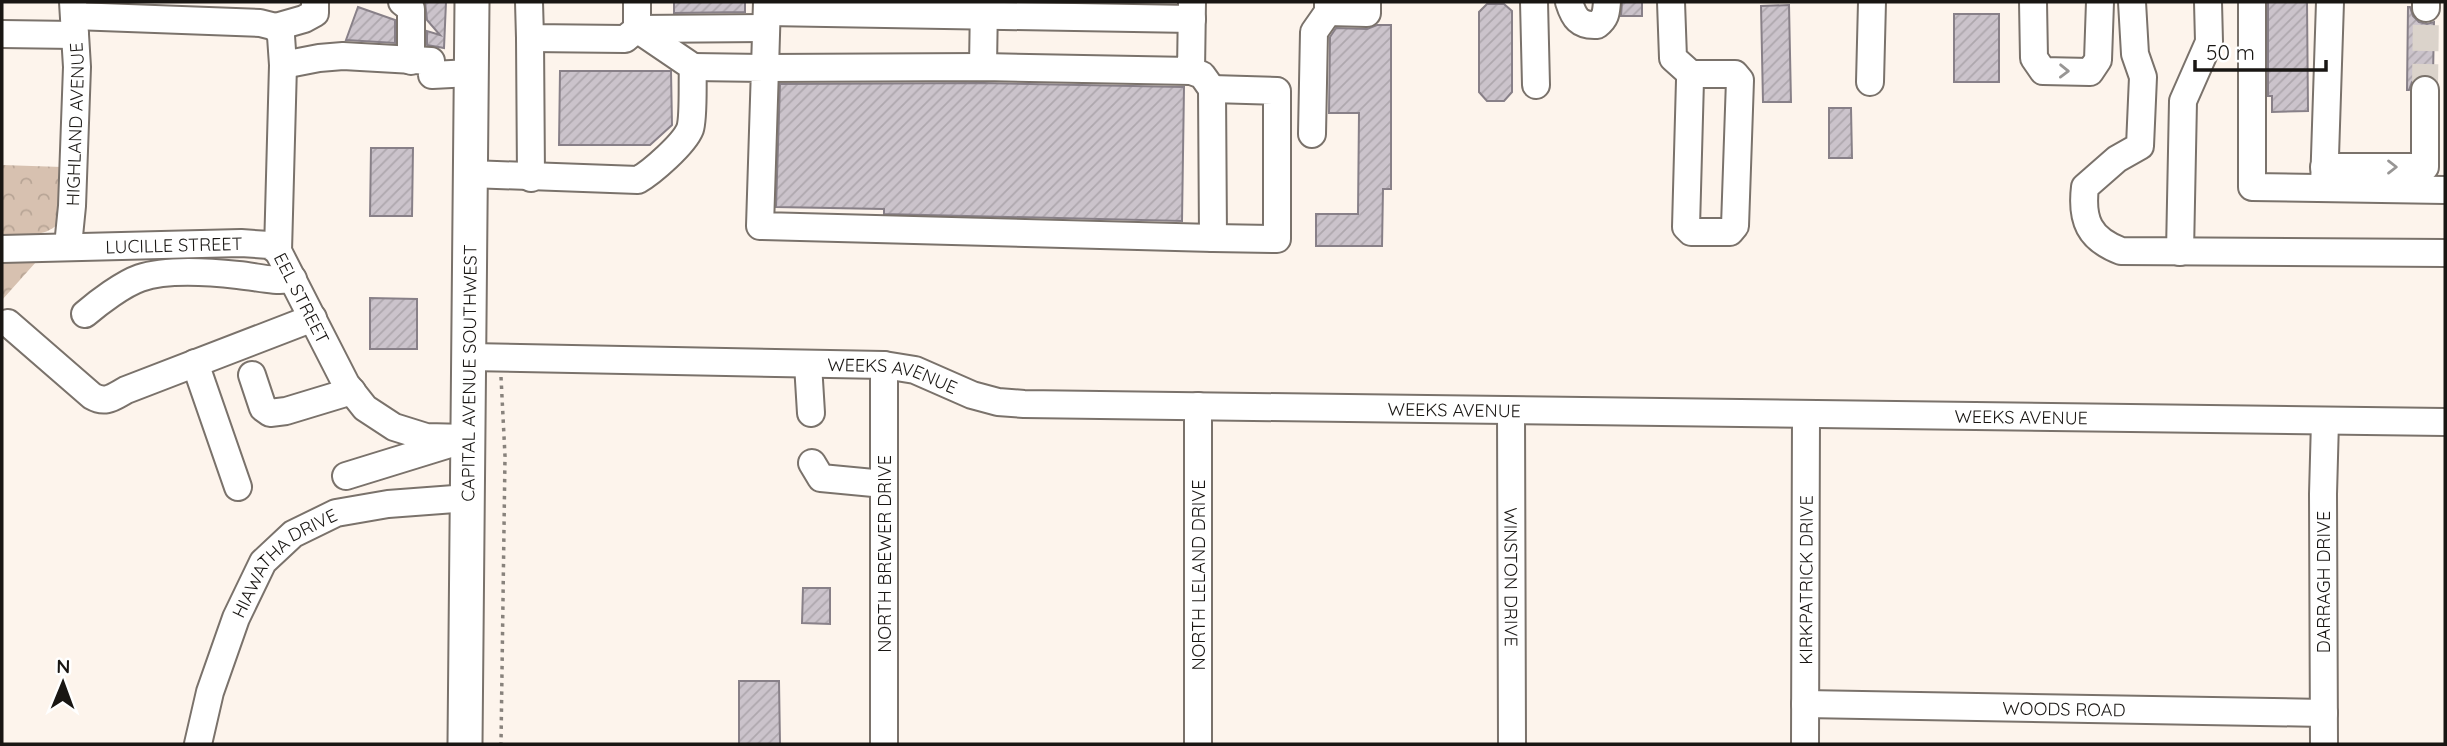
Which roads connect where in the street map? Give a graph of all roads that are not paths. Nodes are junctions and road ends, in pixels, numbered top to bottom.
1 (315, 2) edge
2 (402, 2) edge
3 (472, 2) edge
4 (529, 2) edge
5 (638, 2) edge
6 (1367, 2) edge
7 (1534, 2) edge
8 (1569, 2) edge
9 (1606, 2) edge
10 (1671, 2) edge
11 (1872, 2) edge
12 (2033, 2) edge
13 (2100, 2) edge
14 (2132, 2) edge
15 (2208, 2) edge
16 (2252, 2) edge
17 (2330, 2) edge
18 (1328, 7) edge
19 (984, 9) edge
20 (1192, 10) edge
21 (766, 14) edge
22 (74, 17) edge
23 (276, 27) junction
24 (637, 29) junction
25 (2, 34) edge
26 (530, 38) junction
27 (411, 61) junction
28 (283, 65) junction
29 (982, 66) junction
30 (693, 67) junction
31 (765, 68) junction
32 (1191, 71) junction
33 (471, 73) junction
34 (1692, 75) junction
35 (1870, 82) dead end
36 (1535, 85) dead end
37 (1212, 89) junction
38 (2426, 90) tunnel mouth
39 (1312, 134) dead end
40 (470, 174) junction
41 (531, 177) junction
42 (2324, 177) junction
43 (2445, 190) edge
44 (1213, 238) junction
45 (68, 246) junction
46 (2, 249) edge
47 (278, 251) junction
48 (2180, 252) junction
49 (2445, 253) edge
50 (293, 279) junction
51 (85, 314) dead end
52 (313, 318) junction
53 (8, 323) dead end
54 (469, 357) junction
55 (195, 363) junction
56 (808, 364) junction
57 (884, 365) junction
58 (252, 374) dead end
59 (352, 391) junction
60 (1198, 406) junction
61 (1511, 411) junction
62 (811, 413) dead end
63 (1806, 415) junction
64 (2325, 421) junction
65 (2445, 422) edge
66 (468, 438) junction
67 (812, 463) dead end
68 (346, 476) dead end
69 (884, 484) junction
70 (238, 487) dead end
71 (468, 498) junction
72 (1805, 704) junction
73 (2324, 713) junction
74 (198, 744) edge
75 (465, 744) edge
76 (884, 744) edge
77 (1198, 744) edge
78 (1511, 744) edge
79 (1805, 744) edge
80 (2324, 744) edge

1 - 23 street
2 - 27 street
3 - 33 main road, CAPITAL AVENUE SOUTHWEST
4 - 26 street
5 - 24 street
6 - 18 street
7 - 36 street
8 - 9 street
10 - 34 street
11 - 35 street
12 -> 13 street
14 - 48 street
15 - 48 street
16 - 42 street
17 - 42 street
18 - 39 street
19 - 20 street
19 - 21 street
19 - 29 street
20 - 32 street
21 - 24 street
21 - 31 street
22 - 23 street
22 - 25 street
22 - 45 street, HIGHLAND AVENUE
23 - 28 street, EEL STREET
24 - 26 street
24 - 30 street
26 - 41 street
27 - 28 street
27 - 33 street
28 - 47 street, EEL STREET
29 - 31 street
29 - 32 street
30 - 31 street
30 - 41 street
31 - 44 street
32 - 37 street
33 - 40 main road, CAPITAL AVENUE SOUTHWEST
34 - 34 street
37 - 44 street
37 - 44 street
42 -> 38 street
40 - 41 street
40 - 54 main road, CAPITAL AVENUE SOUTHWEST
42 - 43 street
45 - 46 street, LUCILLE STREET
45 - 47 street, LUCILLE STREET
47 - 50 street, EEL STREET
48 - 49 street
50 - 51 street
50 - 52 street, EEL STREET
52 - 55 street
52 - 59 street, EEL STREET
53 - 55 street
54 - 56 street, WEEKS AVENUE
54 - 66 main road, CAPITAL AVENUE SOUTHWEST
55 - 70 street
56 - 57 street, WEEKS AVENUE
56 - 62 street
57 - 60 street, WEEKS AVENUE
57 - 69 street, NORTH BREWER DRIVE
58 - 59 street
59 - 66 street, EEL STREET
60 - 61 street, WEEKS AVENUE
60 - 77 street, NORTH LELAND DRIVE
61 - 63 street, WEEKS AVENUE
61 - 78 street, WINSTON DRIVE
63 - 64 street, WEEKS AVENUE
63 - 72 street, KIRKPATRICK DRIVE
64 - 65 street, WEEKS AVENUE
64 - 73 street, DARRAGH DRIVE
66 - 68 street
66 - 71 main road, CAPITAL AVENUE SOUTHWEST
67 - 69 street
69 - 76 street, NORTH BREWER DRIVE
71 - 74 street, HIAWATHA DRIVE
71 - 75 main road, CAPITAL AVENUE SOUTHWEST
72 - 73 street, WOODS ROAD
72 - 79 street, KIRKPATRICK DRIVE
73 - 80 street, DARRAGH DRIVE

